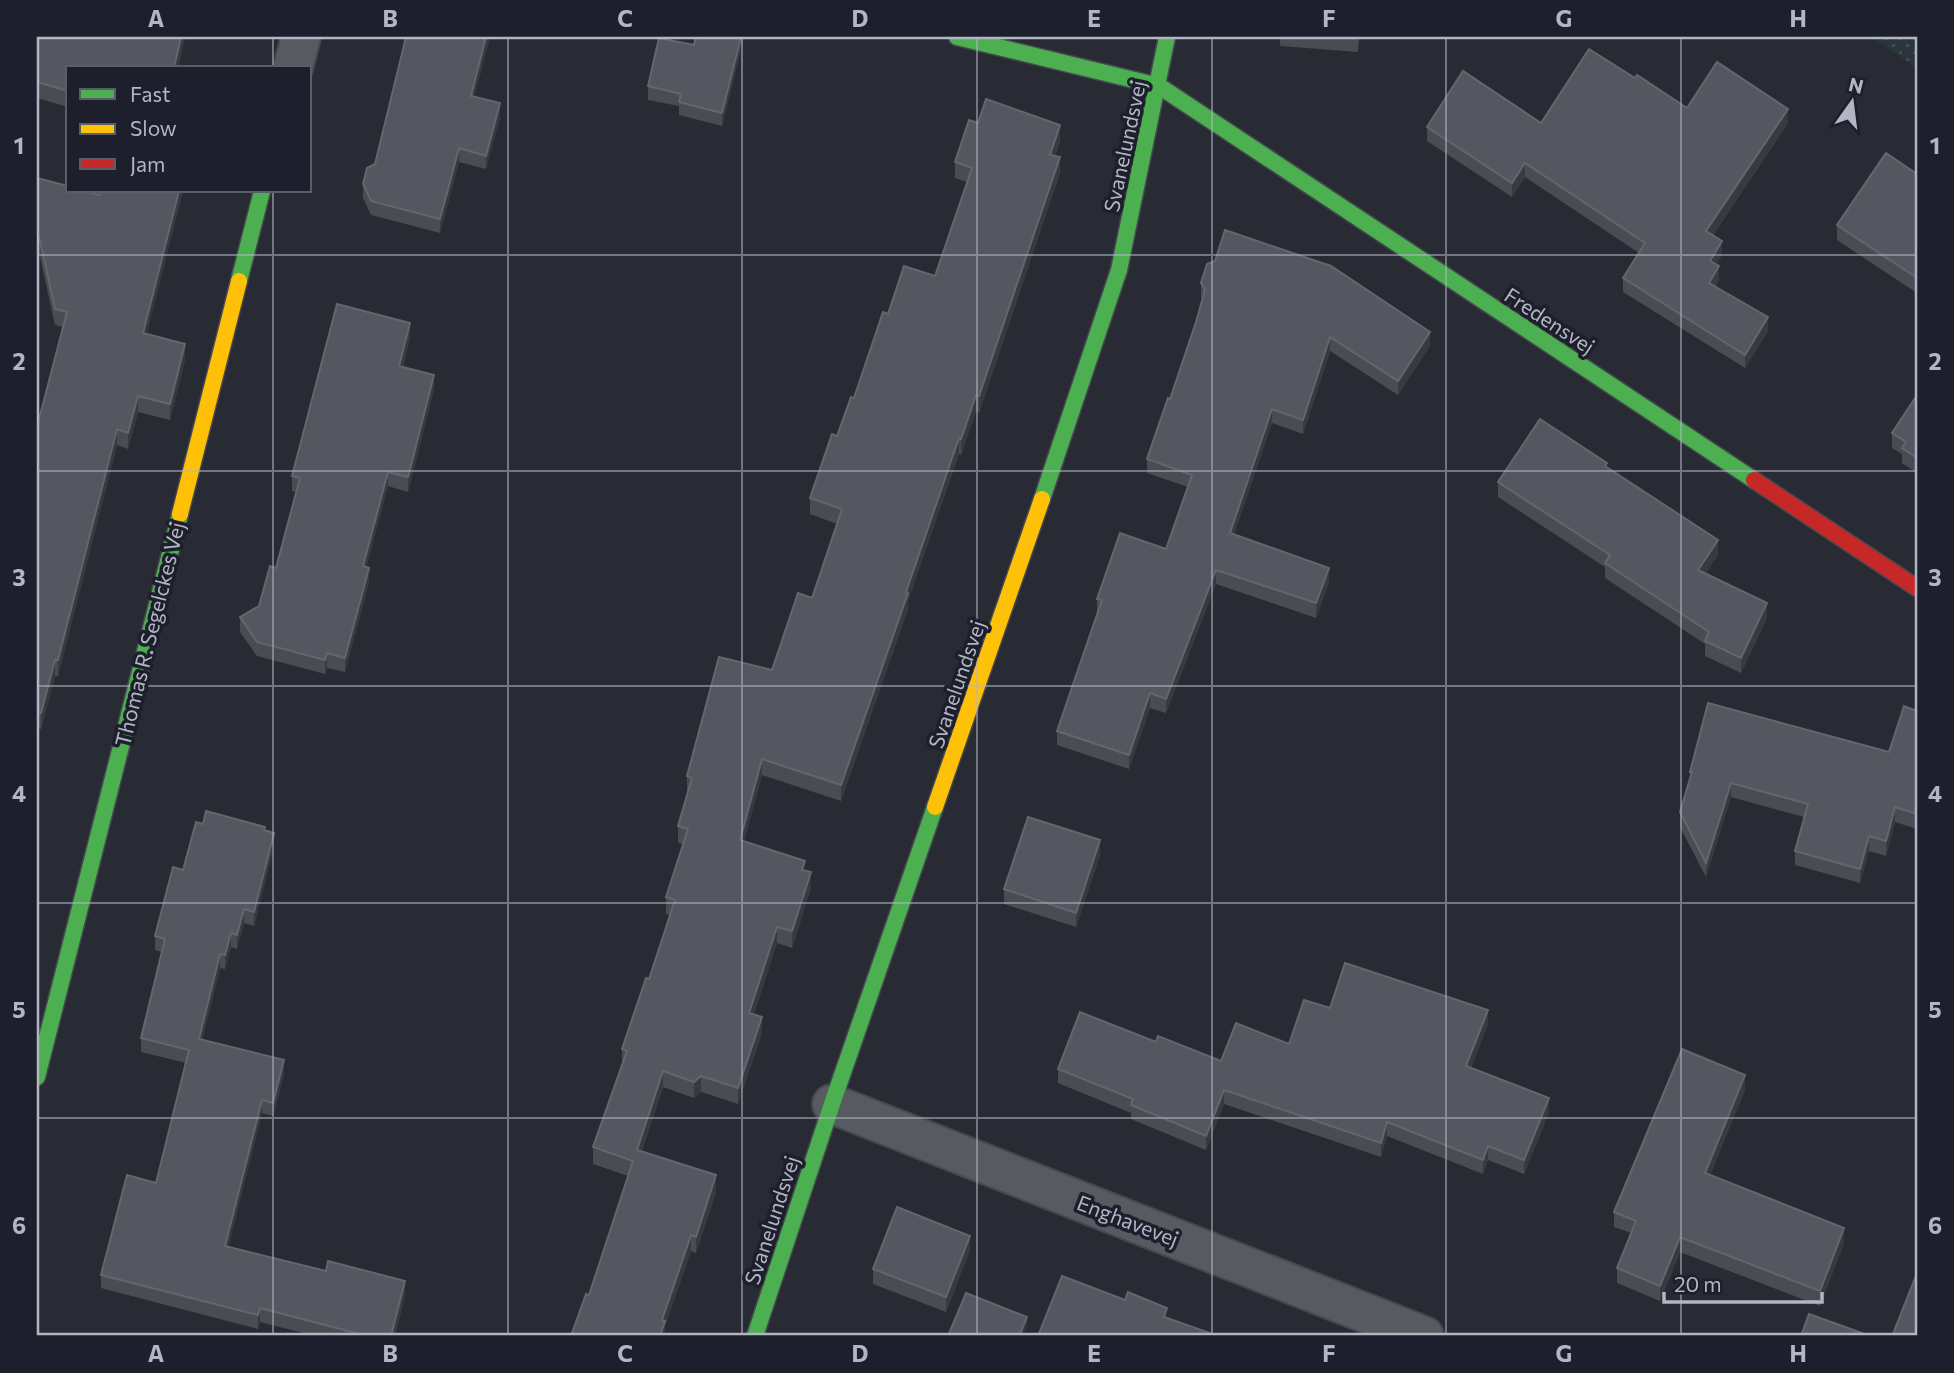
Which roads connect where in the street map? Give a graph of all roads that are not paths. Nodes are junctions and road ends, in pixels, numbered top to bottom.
1 (301, 37) edge
2 (957, 37) edge
3 (1167, 37) edge
4 (294, 66) edge
5 (1159, 86) junction
6 (262, 192) edge
7 (1917, 588) edge
8 (37, 1077) edge
9 (832, 1104) junction
10 (755, 1336) edge
11 (1424, 1336) edge

1 - 4 street
2 - 5 street, Fredensvej
3 - 5 street, Svanelundsvej
5 - 7 street, Fredensvej
5 - 9 street, Svanelundsvej
6 - 8 street, Thomas R. Segelckes Vej
9 - 10 street, Svanelundsvej
9 - 11 street, Enghavevej

